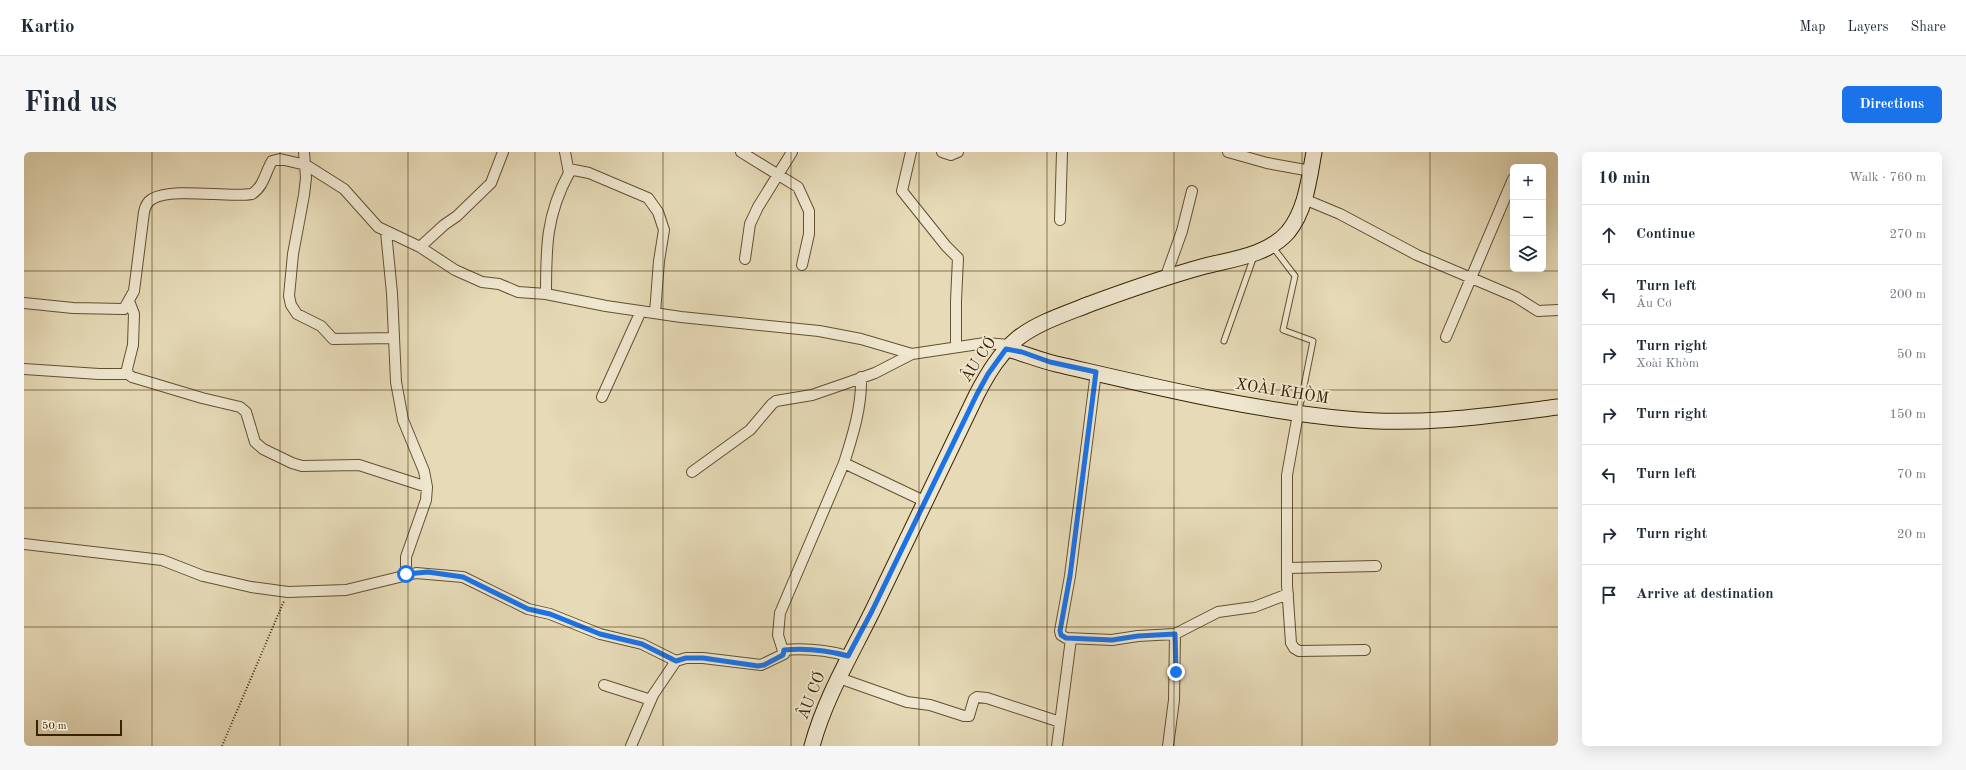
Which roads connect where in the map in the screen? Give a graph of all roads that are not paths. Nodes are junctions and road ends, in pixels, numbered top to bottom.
1 (304, 152) edge
2 (503, 152) edge
3 (565, 152) edge
4 (741, 152) edge
5 (792, 152) edge
6 (911, 152) edge
7 (942, 152) edge
8 (958, 152) edge
9 (1062, 152) edge
10 (1228, 152) edge
11 (1314, 152) edge
12 (306, 165) junction
13 (569, 168) junction
14 (1311, 171) junction
15 (778, 175) junction
16 (1510, 186) edge
17 (1192, 191) dead end
18 (1304, 199) junction
19 (1060, 220) dead end
20 (386, 232) junction
21 (1271, 245) junction
22 (420, 247) junction
23 (1255, 253) junction
24 (745, 259) dead end
25 (802, 265) dead end
26 (1166, 276) junction
27 (1471, 278) junction
28 (546, 294) junction
29 (130, 301) junction
30 (24, 303) edge
31 (1558, 310) edge
32 (641, 311) junction
33 (655, 313) junction
34 (1446, 337) dead end
35 (393, 338) junction
36 (1224, 341) dead end
37 (956, 346) junction
38 (1008, 347) junction
39 (912, 354) junction
40 (24, 369) edge
41 (1096, 372) junction
42 (128, 374) junction
43 (861, 377) junction
44 (602, 397) dead end
45 (1558, 407) edge
46 (1298, 414) junction
47 (844, 463) junction
48 (692, 472) dead end
49 (427, 486) junction
50 (924, 501) junction
51 (24, 544) edge
52 (1376, 566) dead end
53 (1287, 568) junction
54 (406, 574) junction
55 (1288, 594) junction
56 (1175, 634) junction
57 (1071, 638) junction
58 (784, 650) junction
59 (1365, 650) dead end
60 (848, 656) junction
61 (676, 661) junction
62 (839, 678) junction
63 (604, 685) dead end
64 (651, 700) junction
65 (1060, 722) junction
66 (631, 746) edge
67 (812, 746) edge
68 (1057, 746) edge
69 (1168, 746) edge

1 - 12 street
2 - 22 street
3 - 13 street
4 - 15 street
5 - 15 street
6 - 37 street
7 - 8 street
9 - 19 street
10 - 14 street
11 - 14 main road, ÂU CƠ
12 - 20 street
12 - 29 street
12 - 35 street
13 - 28 street
13 - 33 street
14 - 18 main road, ÂU CƠ
15 - 24 street
15 - 25 street
16 - 27 street
17 - 26 street
18 - 21 main road, ÂU CƠ
18 - 27 street
20 - 22 street
20 - 35 street
21 - 23 main road, ÂU CƠ
21 - 46 lane
22 - 28 street
23 - 26 main road, ÂU CƠ
23 - 36 lane
26 - 38 main road, ÂU CƠ
27 - 31 street
27 - 34 street
28 - 32 street
29 - 30 street
29 - 42 street
32 - 33 street
32 - 44 street
33 - 39 street
35 - 49 street
37 - 38 street
37 - 39 street
38 - 41 main road, XOÀI KHÒM
38 - 50 main road, ÂU CƠ
39 - 43 street
40 - 42 street
41 - 46 main road, XOÀI KHÒM
41 - 57 street
42 - 49 street
43 - 47 street
43 - 48 street
45 - 46 main road, XOÀI KHÒM
46 - 53 street
47 - 50 street
47 - 58 street
49 - 54 street
50 - 60 main road, ÂU CƠ
51 - 54 street
52 - 53 street
53 - 55 street
54 - 61 street
55 - 56 street
55 - 59 street
56 - 57 street
56 - 69 street
57 - 65 street
58 - 60 street
58 - 61 street
60 - 62 main road, ÂU CƠ
61 - 64 street
62 - 65 street
62 - 67 main road, ÂU CƠ
63 - 64 street
64 - 66 street
65 - 68 street

